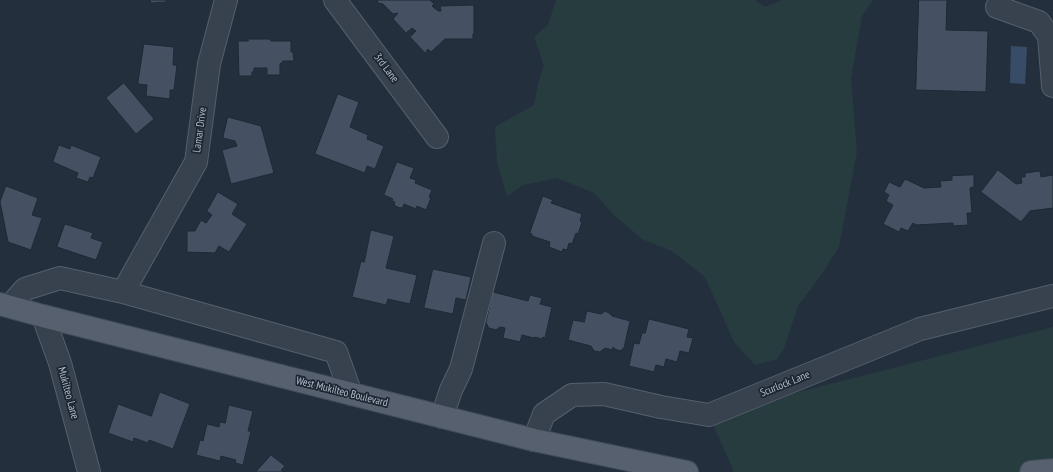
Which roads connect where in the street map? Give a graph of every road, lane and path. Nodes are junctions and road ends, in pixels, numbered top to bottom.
1 (226, 0) edge
2 (335, 0) edge
3 (997, 7) dead end
4 (1053, 86) edge
5 (437, 137) dead end
6 (494, 243) dead end
7 (123, 292) junction
8 (1053, 296) edge
9 (5, 305) edge
10 (43, 316) junction
11 (351, 394) junction
12 (442, 417) junction
13 (534, 440) junction
14 (1053, 470) edge
15 (89, 472) edge
16 (685, 472) edge
17 (1031, 472) edge

1 - 7 street, Lamar Drive
2 - 5 street, 3rd Lane
3 - 4 street
6 - 12 street
7 - 9 street
7 - 11 street
8 - 13 street, Scurlock Lane
9 - 10 main road, West Mukilteo Boulevard
10 - 11 main road, West Mukilteo Boulevard
10 - 15 street, Mukilteo Lane
11 - 12 main road, West Mukilteo Boulevard
12 - 13 main road, West Mukilteo Boulevard
13 - 16 main road, West Mukilteo Boulevard
14 - 17 main road

